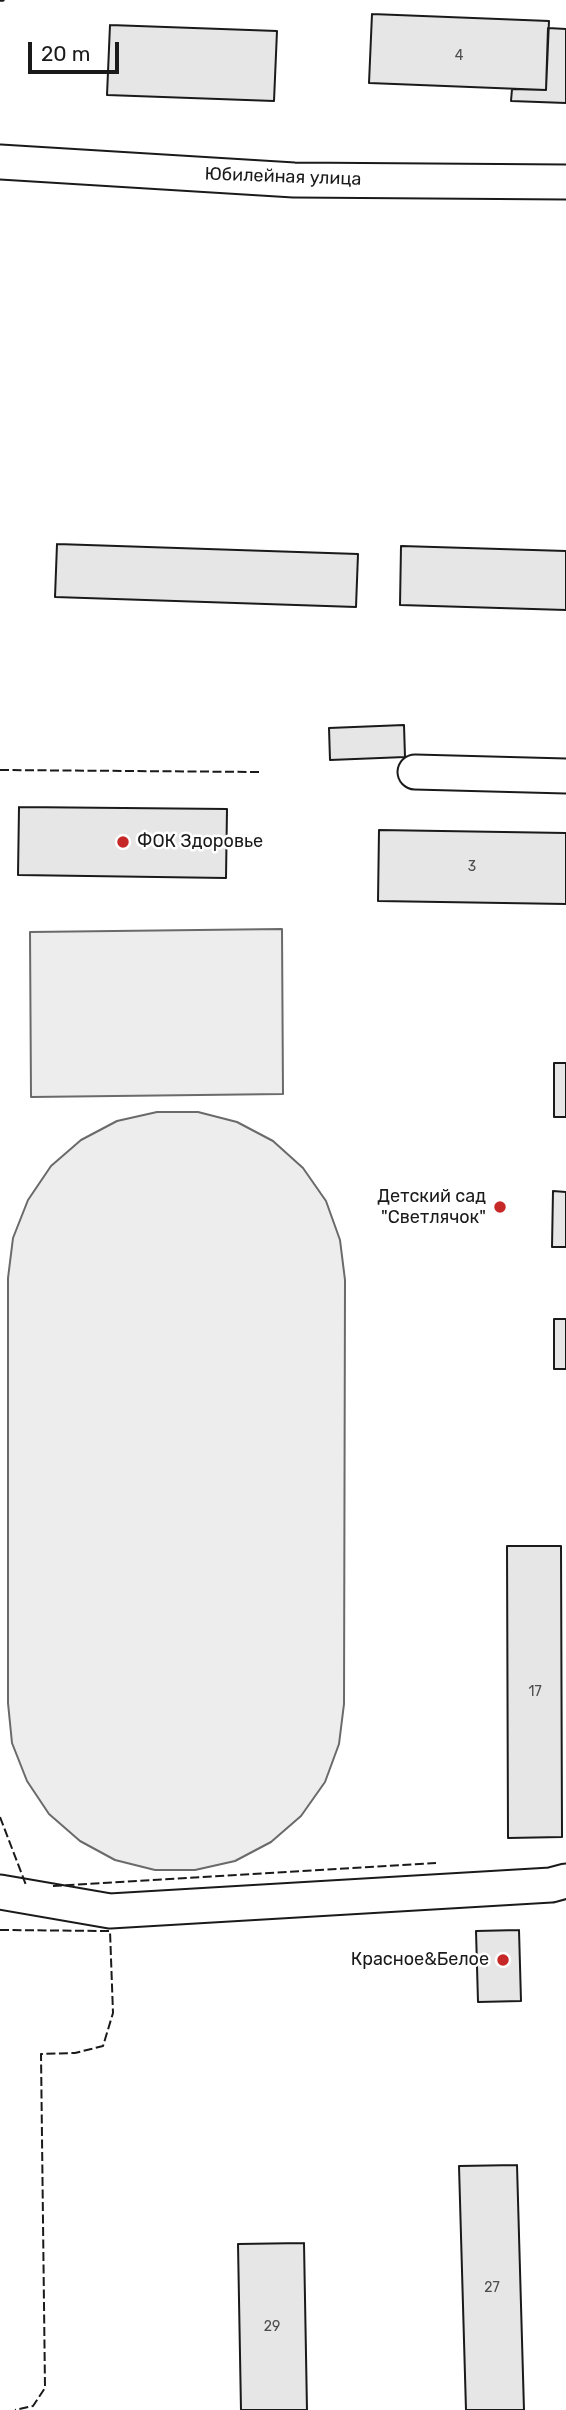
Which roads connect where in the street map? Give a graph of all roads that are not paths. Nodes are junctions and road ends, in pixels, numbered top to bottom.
1 (0, 162) edge
2 (566, 182) edge
3 (415, 772) dead end
4 (566, 776) edge
5 (566, 1881) edge
6 (0, 1892) edge

1 - 2 street, Юбилейная улица
3 - 4 street
5 - 6 street

